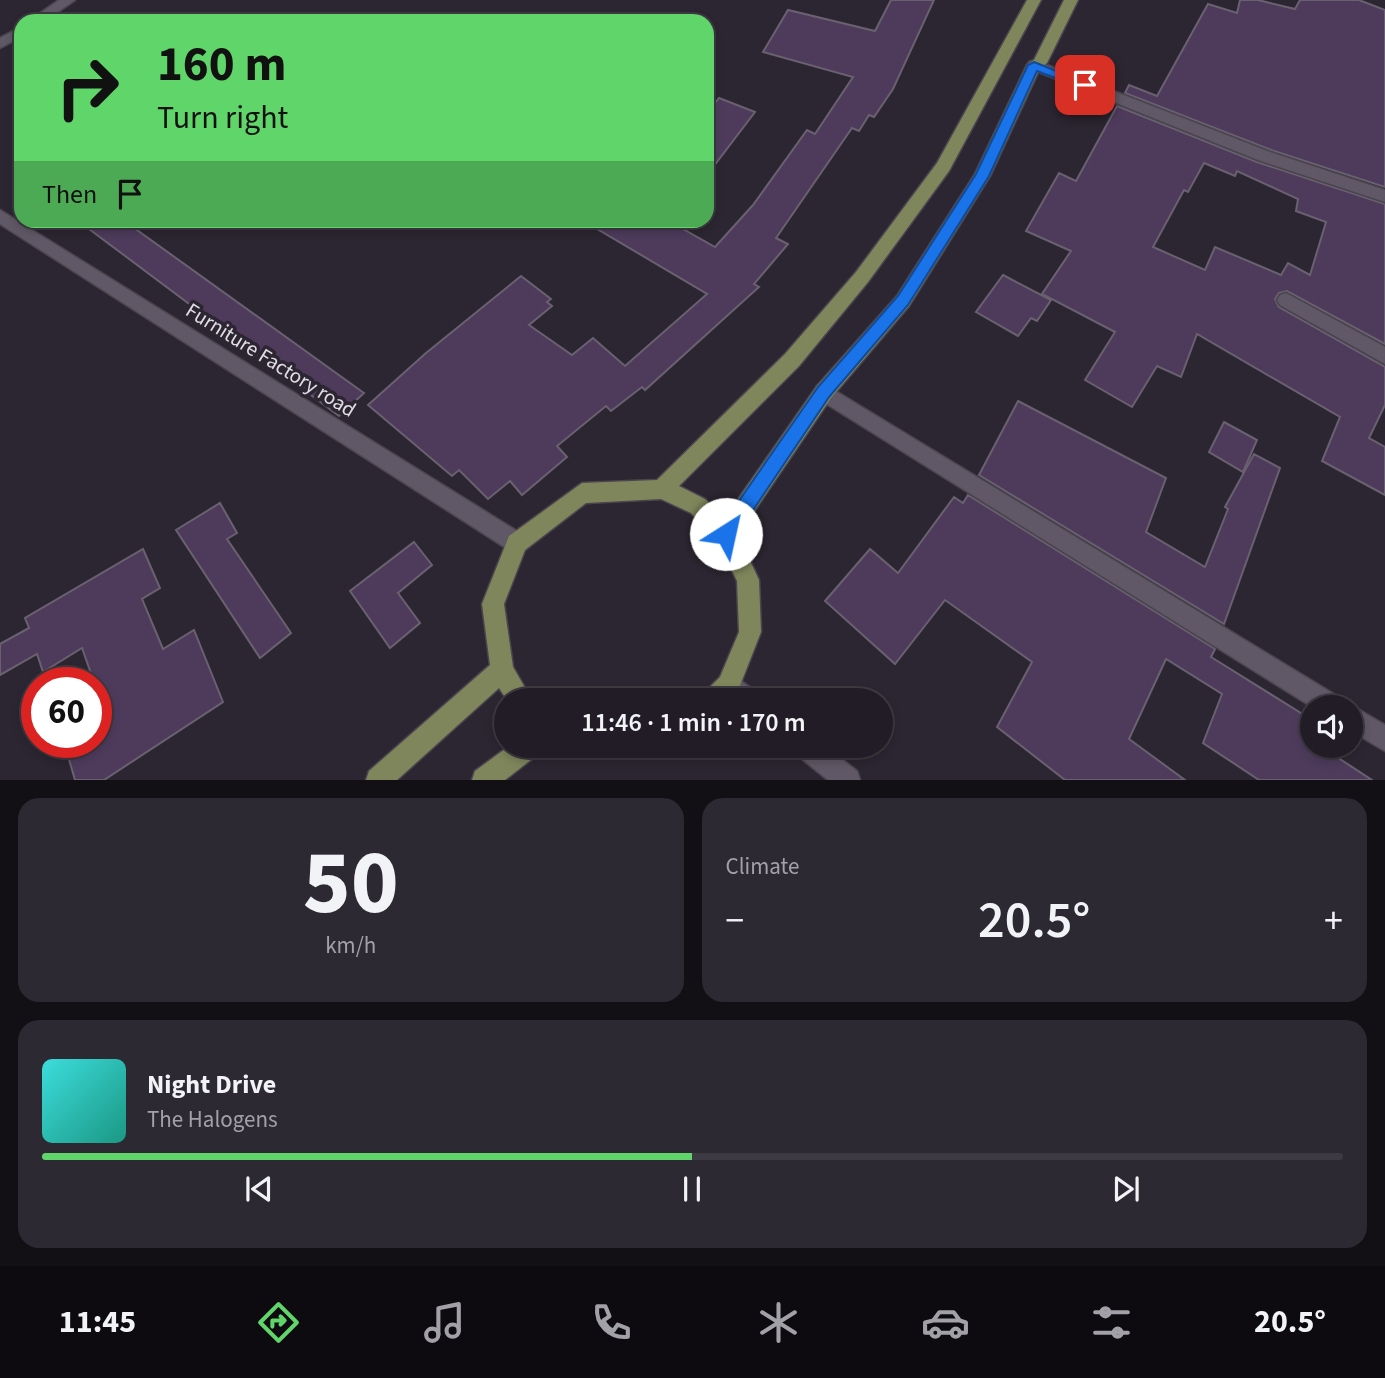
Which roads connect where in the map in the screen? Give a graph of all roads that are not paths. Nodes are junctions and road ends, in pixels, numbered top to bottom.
1 (68, 0) edge
2 (1034, 0) edge
3 (1071, 0) edge
4 (47, 14) edge
5 (1034, 65) junction
6 (1385, 196) edge
7 (19, 228) edge
8 (1286, 300) dead end
9 (1385, 356) edge
10 (824, 392) junction
11 (662, 489) junction
12 (726, 534) junction
13 (517, 543) junction
14 (502, 670) junction
15 (513, 688) edge
16 (723, 688) edge
17 (1315, 695) edge
18 (1363, 725) edge
19 (1385, 739) edge
20 (512, 758) edge
21 (821, 758) edge
22 (378, 779) edge
23 (484, 779) edge
24 (848, 779) edge

1 - 4 street
2 - 11 main road
3 - 5 main road
5 - 6 street
5 - 10 main road
7 - 13 street, Furniture Factory road
8 - 9 street
10 - 12 main road
10 - 17 street
11 - 12 main road
11 - 13 main road
12 - 16 main road
13 - 14 main road
14 - 15 main road
14 - 22 main road
18 - 19 street
20 - 23 main road
21 - 24 street

